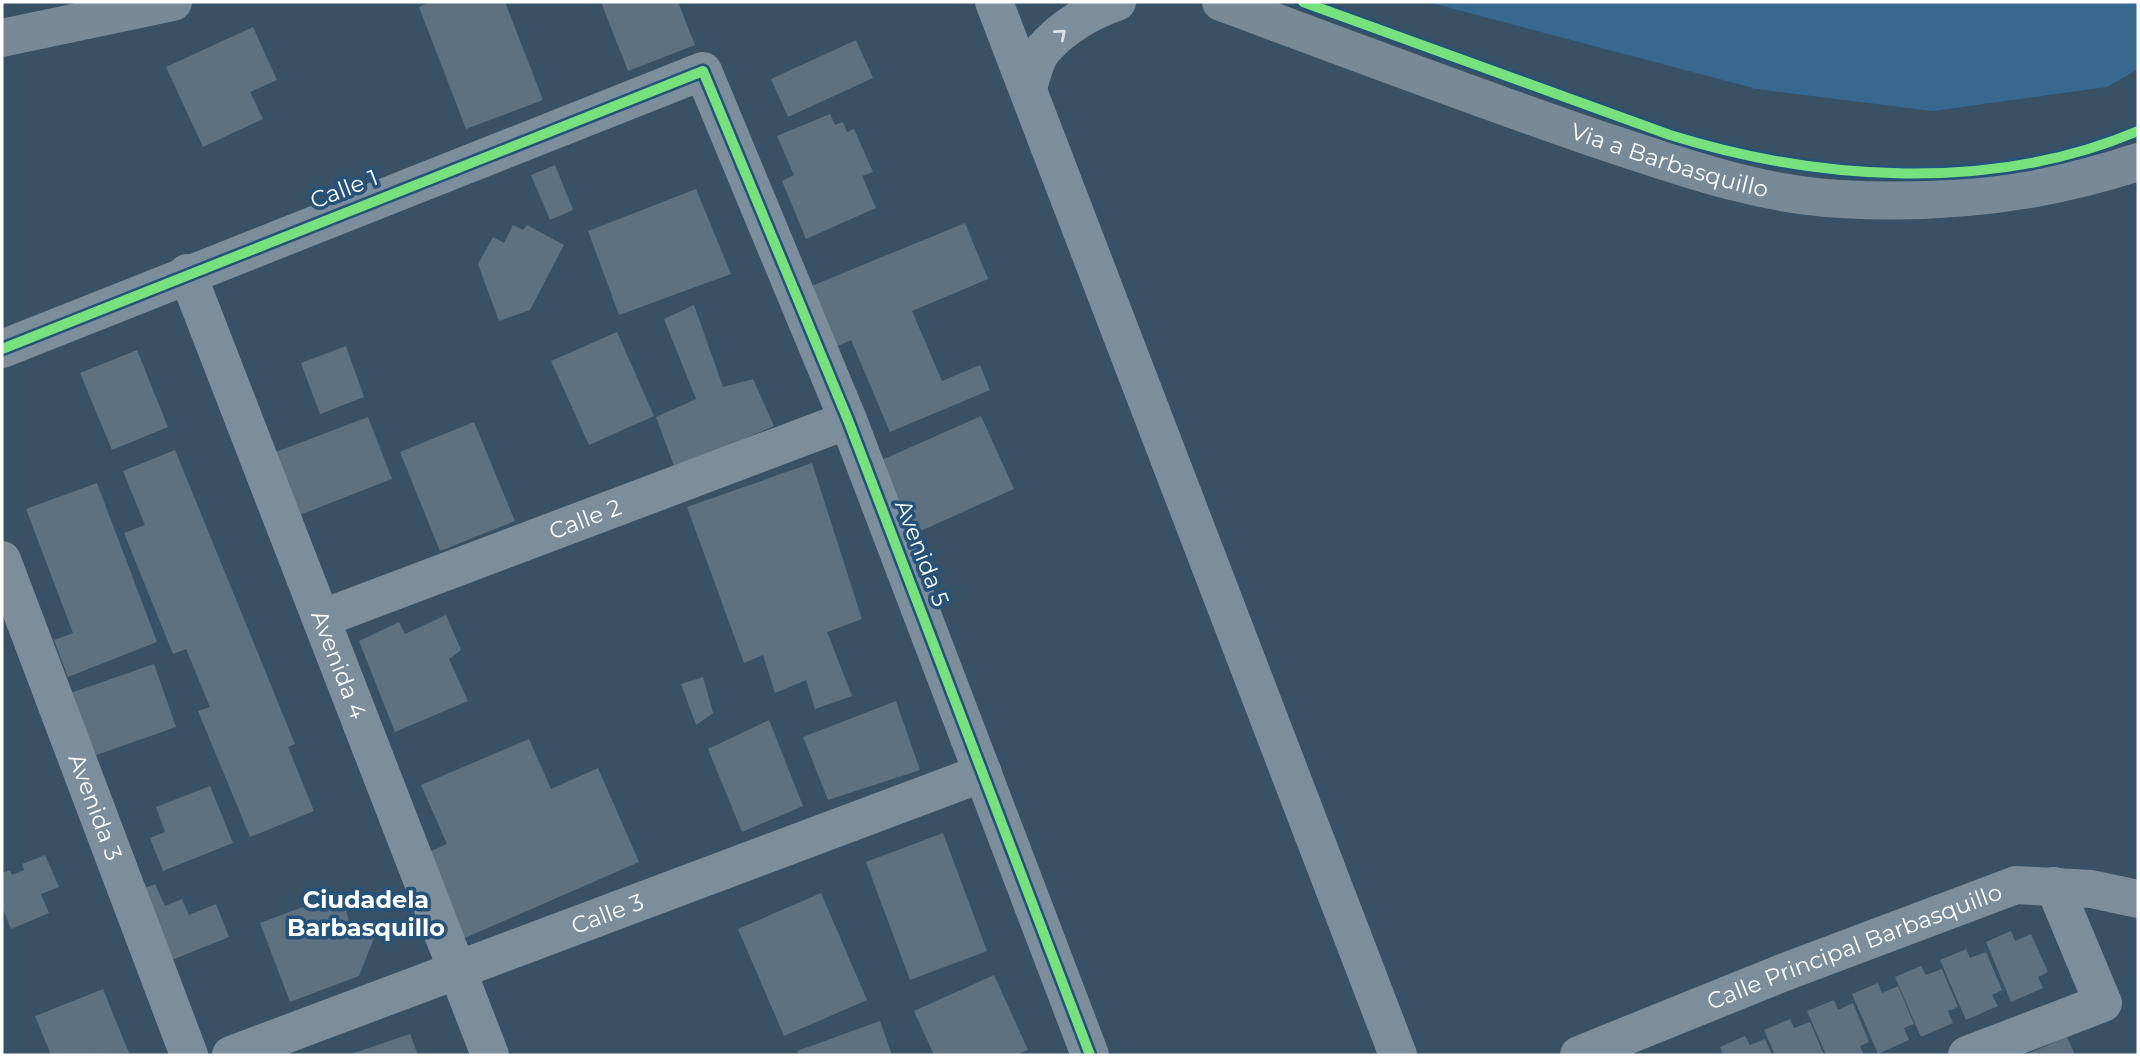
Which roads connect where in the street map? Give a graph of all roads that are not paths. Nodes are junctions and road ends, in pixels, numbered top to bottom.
1 (173, 2) edge
2 (994, 2) edge
3 (1117, 2) edge
4 (1221, 2) edge
5 (2, 38) edge
6 (704, 71) joint
7 (1028, 88) junction
8 (2138, 162) edge
9 (187, 273) junction
10 (2, 349) edge
11 (848, 420) junction
12 (2, 560) edge
13 (323, 618) junction
14 (983, 773) junction
15 (2054, 886) junction
16 (2138, 899) edge
17 (458, 969) junction
18 (189, 1055) edge
19 (231, 1055) edge
20 (490, 1055) edge
21 (1090, 1055) edge
22 (1398, 1055) edge
23 (1579, 1055) edge
24 (1967, 1055) edge

1 - 5 main road
2 - 7 street
7 -> 3 street
4 - 8 main road, Via a Barbasquillo
6 - 9 street, Calle 1
6 - 11 street, Avenida 5
7 - 22 street
9 - 10 street, Calle 1
9 - 13 street, Avenida 4
11 - 13 street, Calle 2
11 - 14 street, Avenida 5
12 - 18 street, Avenida 3
13 - 17 street, Avenida 4
14 - 17 street, Calle 3
14 - 21 street, Avenida 5
15 - 16 street, Calle Principal Barbasquillo
15 - 23 street, Calle Principal Barbasquillo
15 - 24 street
17 - 19 street, Calle 3
17 - 20 street, Avenida 4

